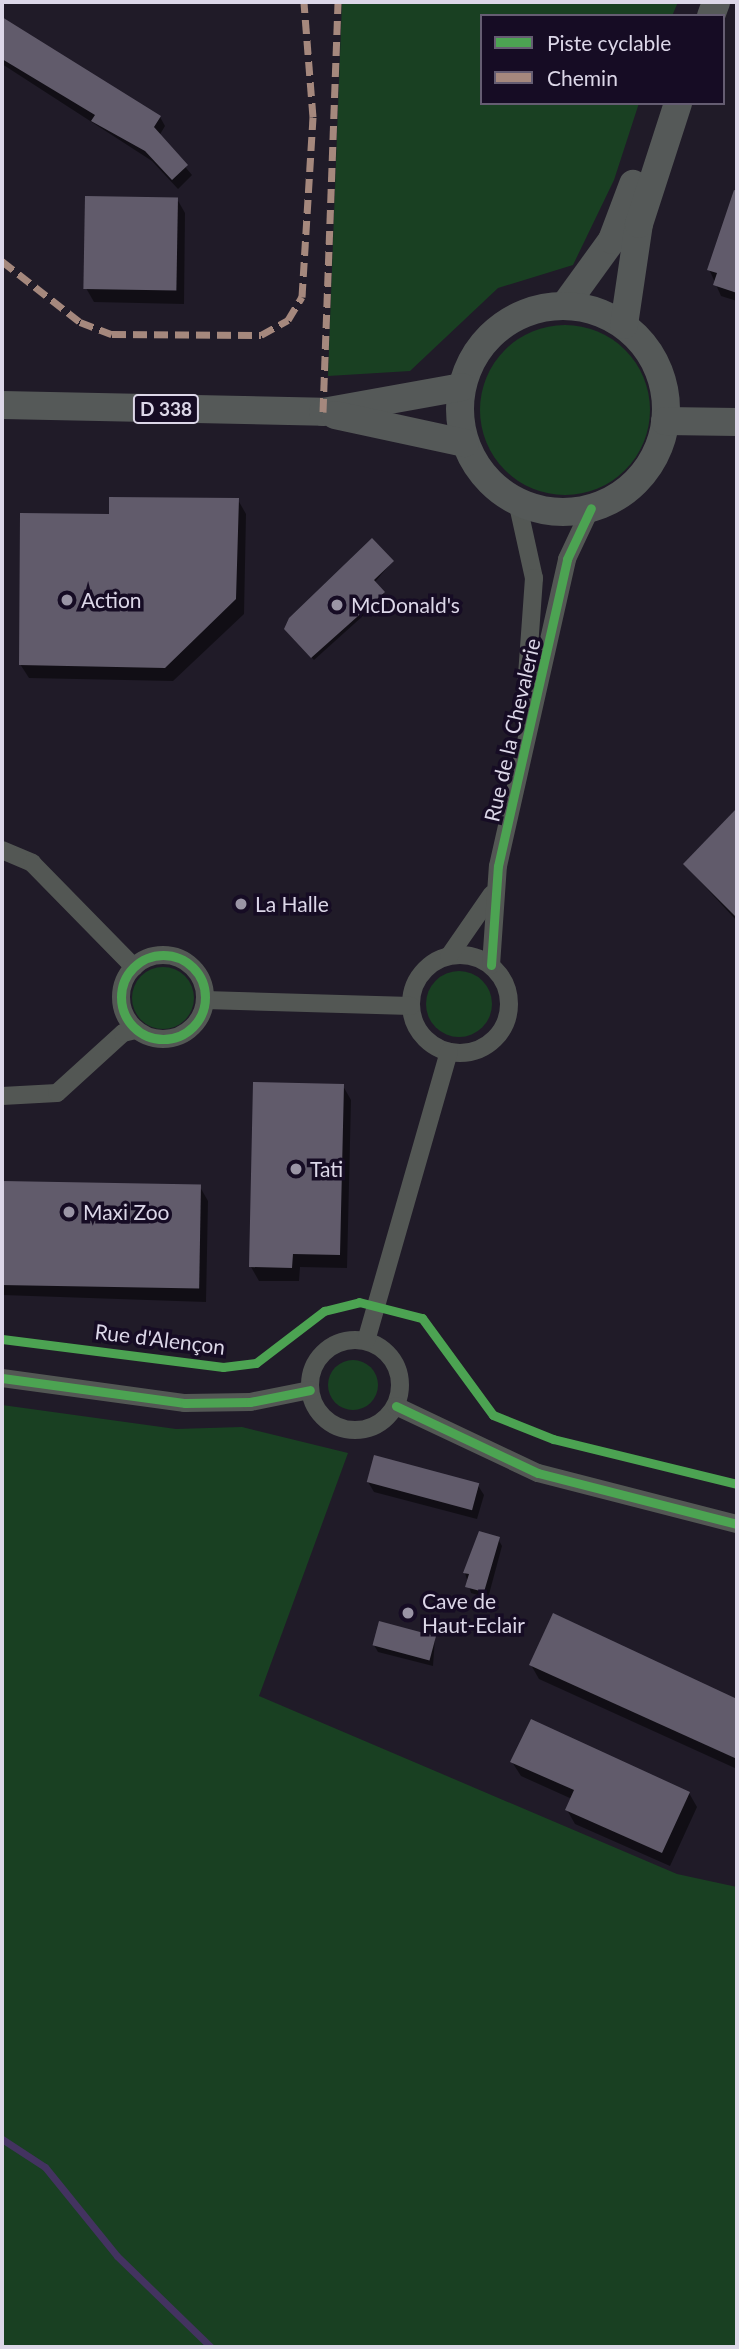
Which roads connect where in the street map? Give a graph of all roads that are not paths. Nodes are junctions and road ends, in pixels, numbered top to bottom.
1 (663, 105) edge
2 (677, 105) edge
3 (565, 305) junction
4 (624, 325) junction
5 (462, 387) junction
6 (2, 405) edge
7 (323, 412) junction
8 (665, 421) junction
9 (737, 422) edge
10 (466, 443) junction
11 (517, 502) junction
12 (591, 508) junction
13 (519, 771) junction
14 (2, 850) edge
15 (492, 894) junction
16 (449, 956) junction
17 (491, 965) junction
18 (134, 967) junction
19 (205, 1000) junction
20 (411, 1006) junction
21 (136, 1030) junction
22 (449, 1052) junction
23 (2, 1096) edge
24 (366, 1341) junction
25 (2, 1378) edge
26 (310, 1390) junction
27 (396, 1406) junction
28 (737, 1524) edge

1 - 3 main road
2 - 4 main road
3 - 4 main road
3 - 5 main road
4 - 8 main road
5 - 7 main road, D 338
5 - 10 main road
6 - 7 main road, D 338
7 - 10 main road, D 338
8 - 9 main road
8 - 12 main road
10 - 11 main road
11 - 12 main road
11 - 13 street, Rue de la Chevalerie
12 - 13 street, Rue de la Chevalerie
13 - 15 street, Rue de la Chevalerie
14 - 18 street
15 - 16 street, Rue de la Chevalerie
15 - 17 street, Rue de la Chevalerie
16 - 17 street
16 - 20 street
17 - 22 street
18 - 19 street
18 - 21 street
19 - 20 street
19 - 21 street
20 - 22 street
21 - 23 street
22 - 24 street
24 - 26 street
24 - 27 street
25 - 26 street
26 - 27 street
27 - 28 street

